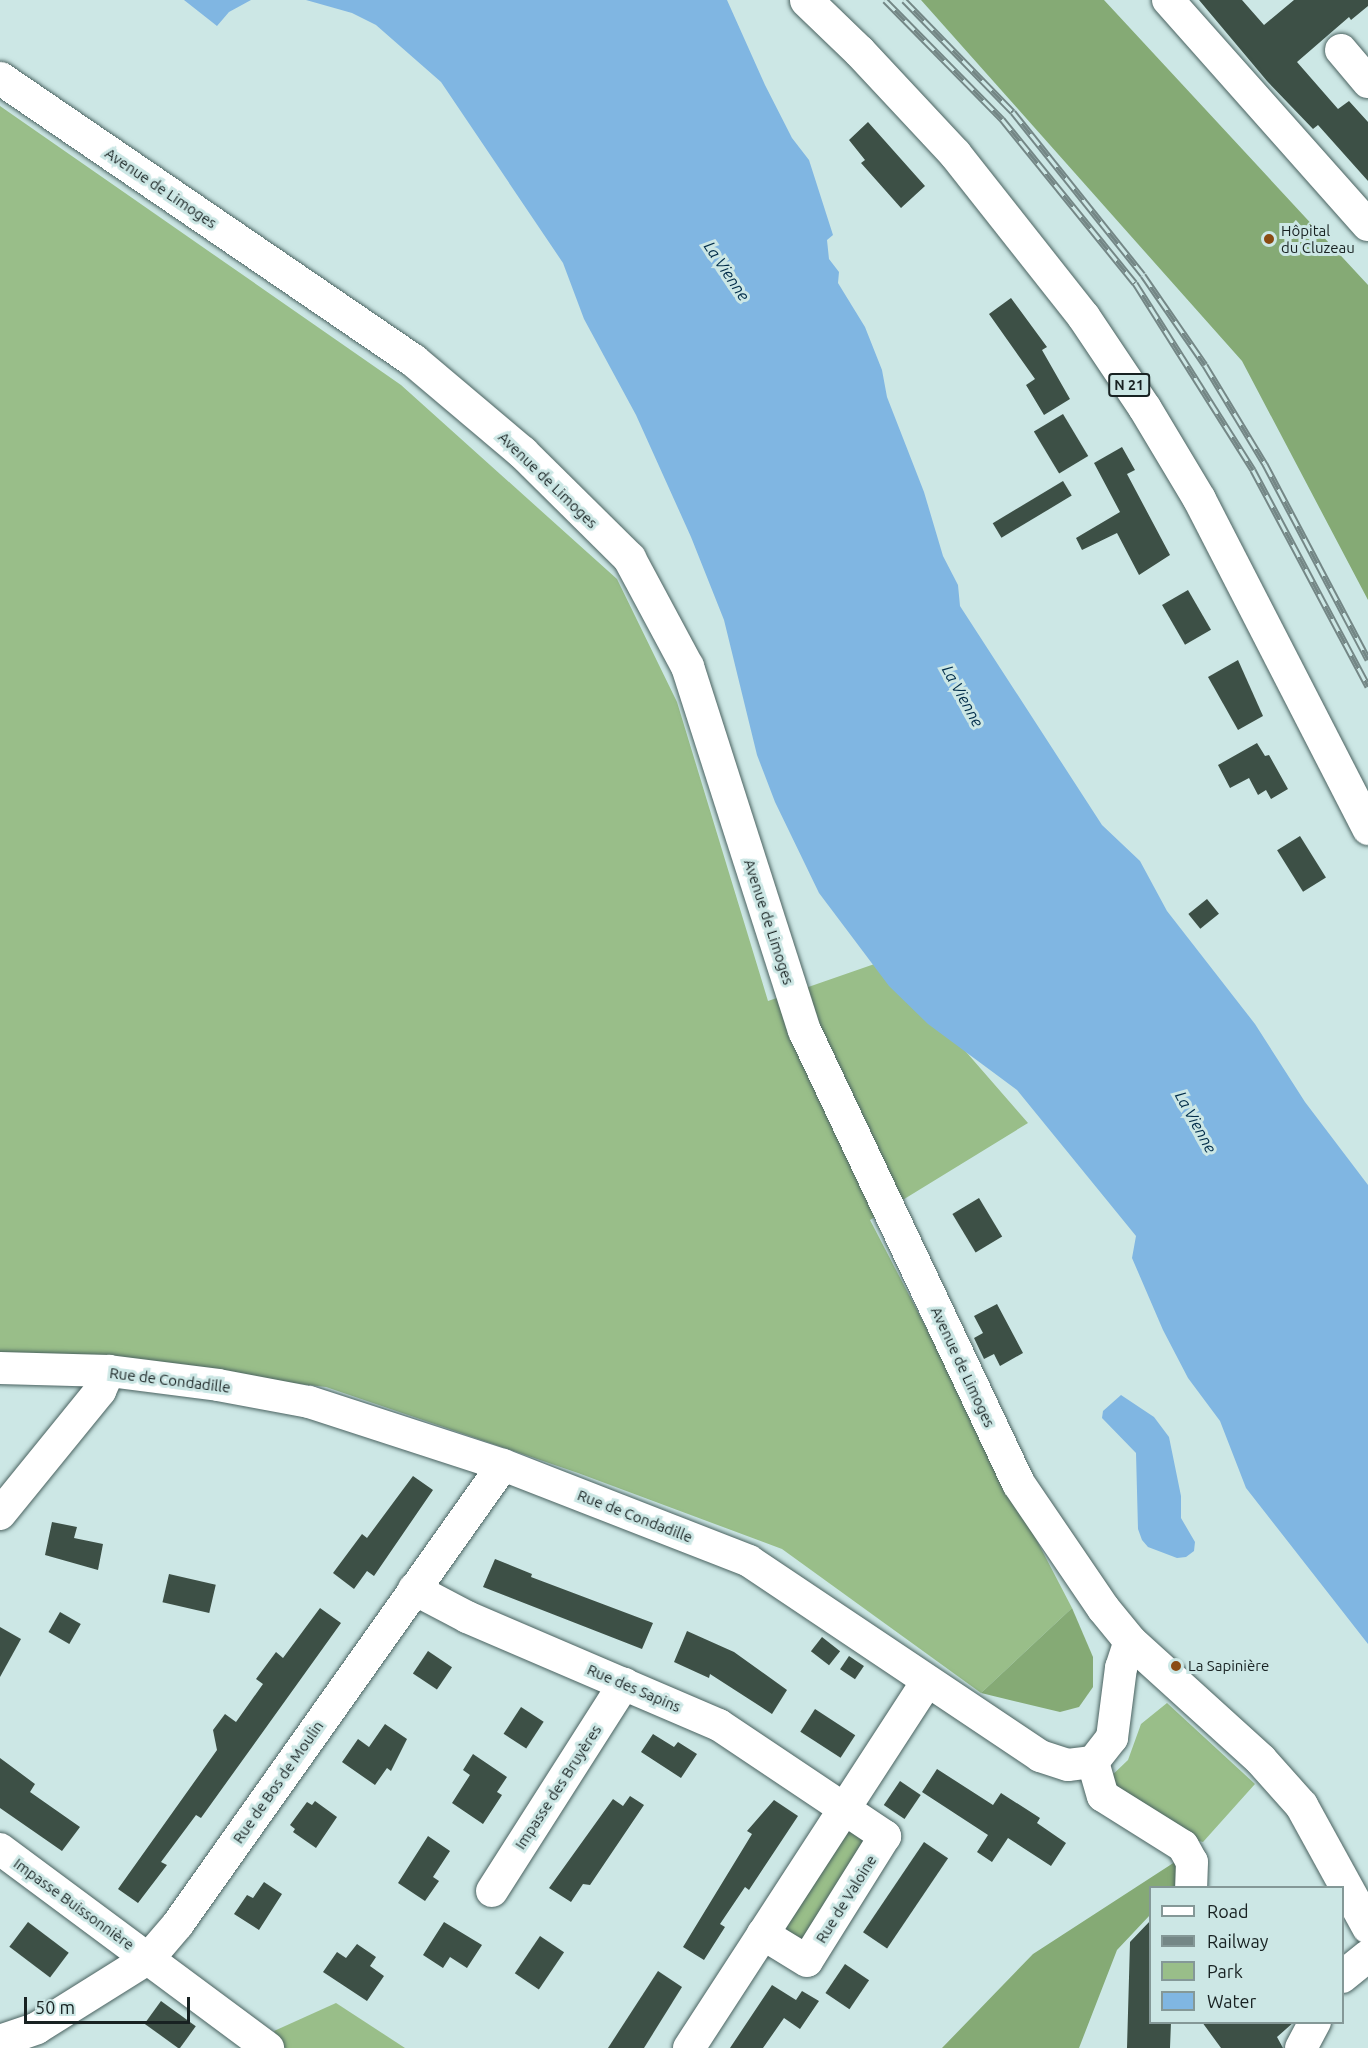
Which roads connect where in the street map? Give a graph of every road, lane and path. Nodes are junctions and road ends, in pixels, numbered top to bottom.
1 (806, 0) edge
2 (1168, 0) edge
3 (1341, 50) dead end
4 (0, 78) edge
5 (1368, 82) edge
6 (1368, 225) edge
7 (1368, 828) edge
8 (0, 1368) edge
9 (109, 1371) junction
10 (503, 1465) junction
11 (0, 1514) edge
12 (414, 1589) junction
13 (1130, 1641) junction
14 (927, 1681) junction
15 (624, 1684) junction
16 (1093, 1762) junction
17 (843, 1805) junction
18 (0, 1849) edge
19 (1191, 1886) edge
20 (492, 1891) dead end
21 (1368, 1927) edge
22 (763, 1934) junction
23 (1368, 1956) edge
24 (149, 1958) junction
25 (1344, 1975) edge
26 (1314, 2024) edge
27 (0, 2041) edge
28 (268, 2048) edge
29 (689, 2048) edge
30 (1301, 2048) edge

1 - 7 main road, N 21
2 - 6 street
3 - 5 street
4 - 13 main road, Avenue de Limoges
8 - 9 street, Rue de Condadille
9 - 10 street, Rue de Condadille
9 - 11 street
10 - 12 street, Rue de Bos de Moulin
10 - 14 street, Rue de Condadille
12 - 15 street, Rue des Sapins
12 - 24 street, Rue de Bos de Moulin
13 - 16 street
13 - 21 main road, Avenue de Limoges
14 - 16 street, Rue de Condadille
14 - 17 street
15 - 17 street, Rue des Sapins
15 - 20 street, Impasse des Bruyères
16 - 19 street
17 - 22 street
17 - 22 street, Rue de Valoine
18 - 24 street, Impasse Buissonnière
22 - 29 street
23 - 25 street
24 - 27 street, Rue de Bos de Moulin
24 - 28 street, Impasse Buissonnière
26 - 30 street

